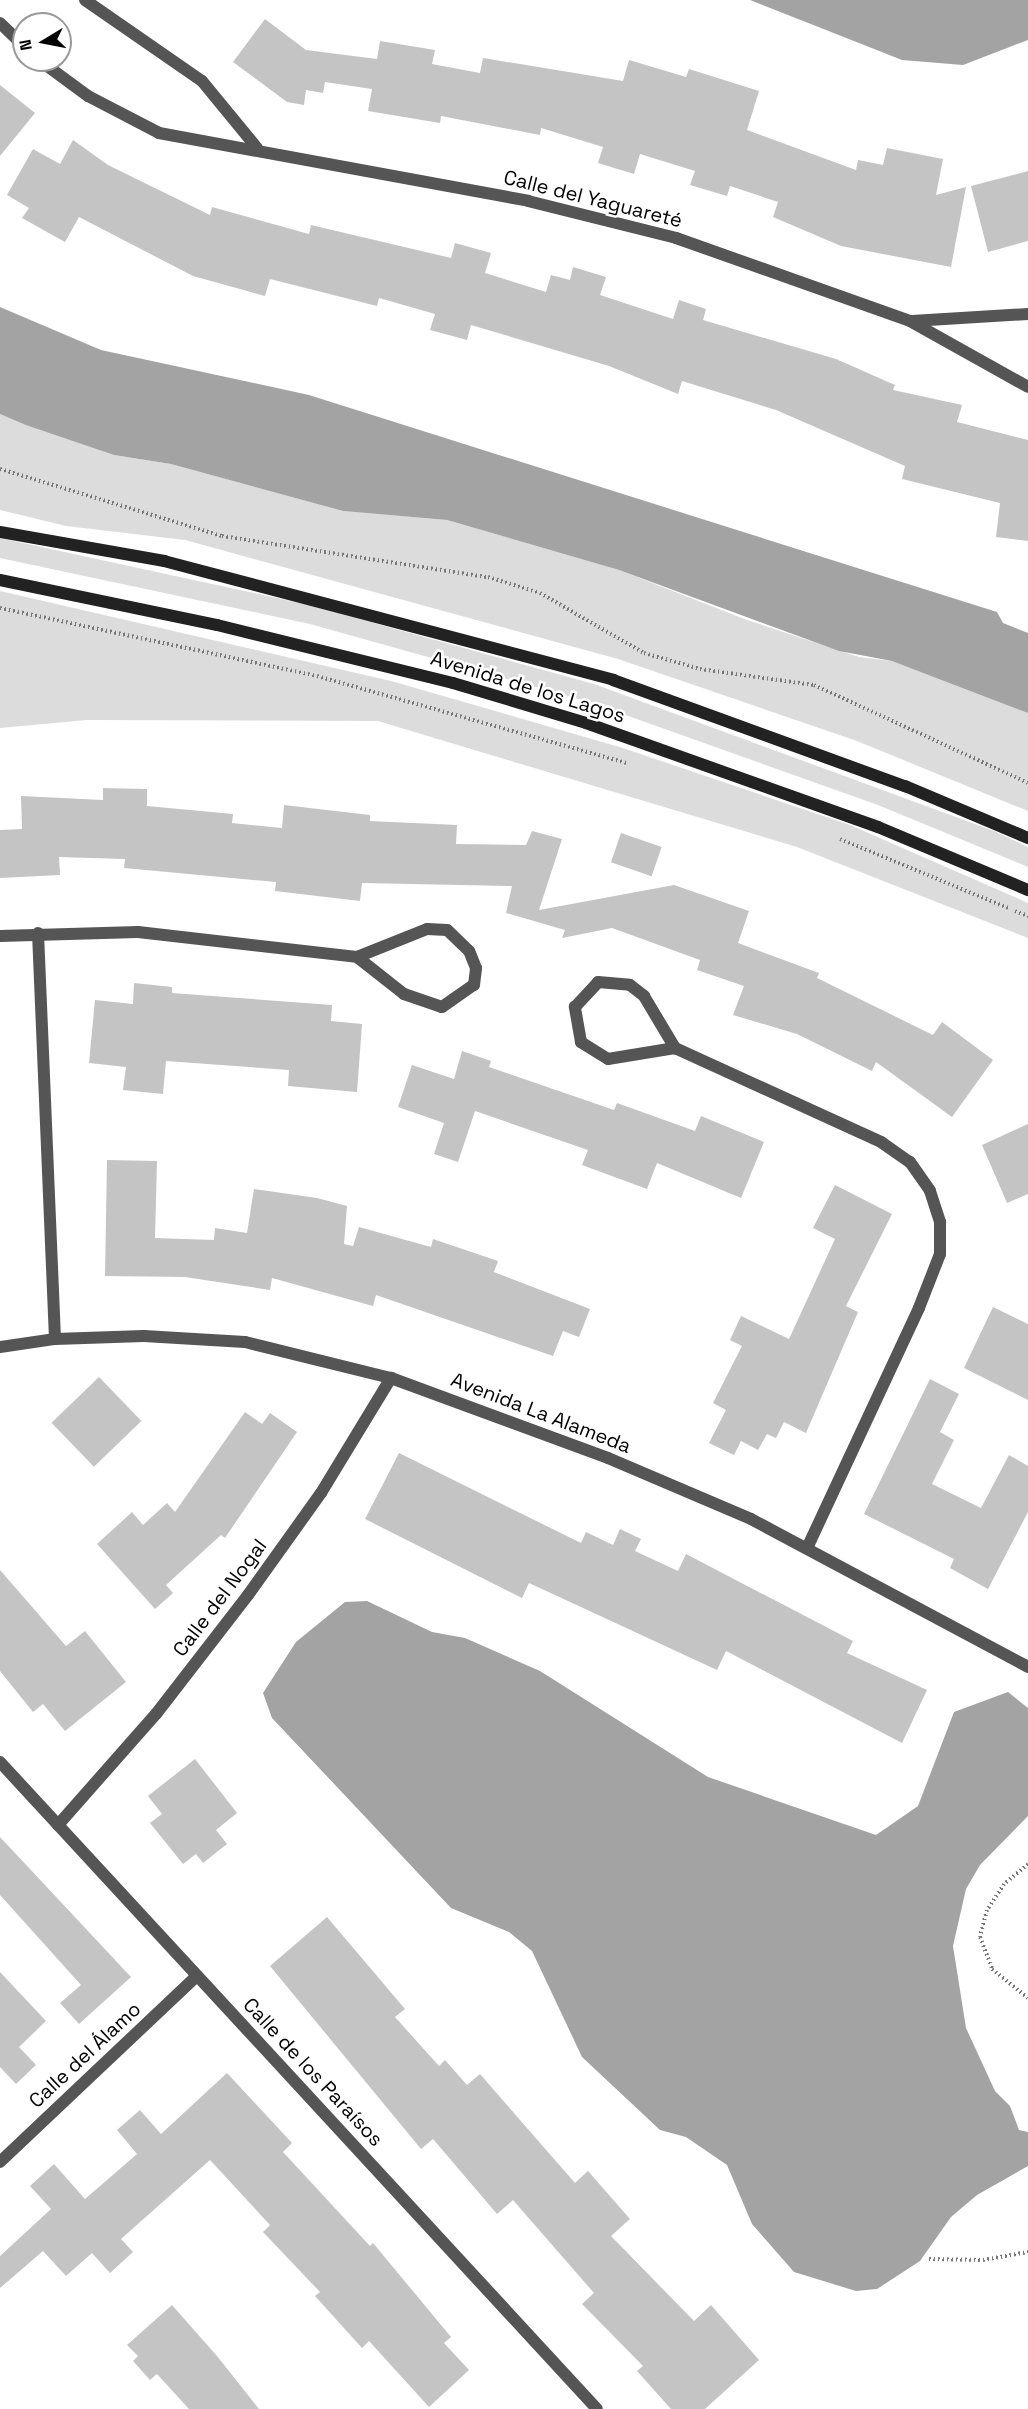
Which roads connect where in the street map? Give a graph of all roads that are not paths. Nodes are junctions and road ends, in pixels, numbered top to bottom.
1 (85, 0) edge
2 (0, 23) edge
3 (12, 34) edge
4 (55, 72) edge
5 (257, 148) junction
6 (1028, 314) edge
7 (910, 321) junction
8 (1028, 387) edge
9 (0, 532) edge
10 (0, 580) edge
11 (1028, 838) edge
12 (1028, 890) edge
13 (38, 933) junction
14 (0, 936) edge
15 (357, 957) junction
16 (675, 1048) junction
17 (55, 1339) junction
18 (0, 1347) edge
19 (391, 1378) junction
20 (808, 1546) junction
21 (1028, 1667) edge
22 (0, 1762) edge
23 (58, 1825) junction
24 (197, 1976) junction
25 (0, 2162) edge
26 (597, 2409) edge

1 - 5 street
2 - 3 street
4 - 5 street, Calle del Yaguareté
5 - 7 street, Calle del Yaguareté
6 - 7 street, Calle del Yaguareté
7 - 8 street, Calle del Yaguareté
9 - 11 street, Avenida de los Lagos
10 - 12 street, Avenida de los Lagos
13 - 14 street
13 - 15 street
13 - 17 street
15 - 15 street
16 - 16 street
16 - 20 street
17 - 18 street, Avenida La Alameda
17 - 19 street, Avenida La Alameda
19 - 20 street, Avenida La Alameda
19 - 23 street, Calle del Nogal
20 - 21 street, Avenida La Alameda
22 - 23 street, Calle de los Paraísos
23 - 24 street, Calle de los Paraísos
24 - 25 street, Calle del Álamo
24 - 26 street, Calle de los Paraísos

